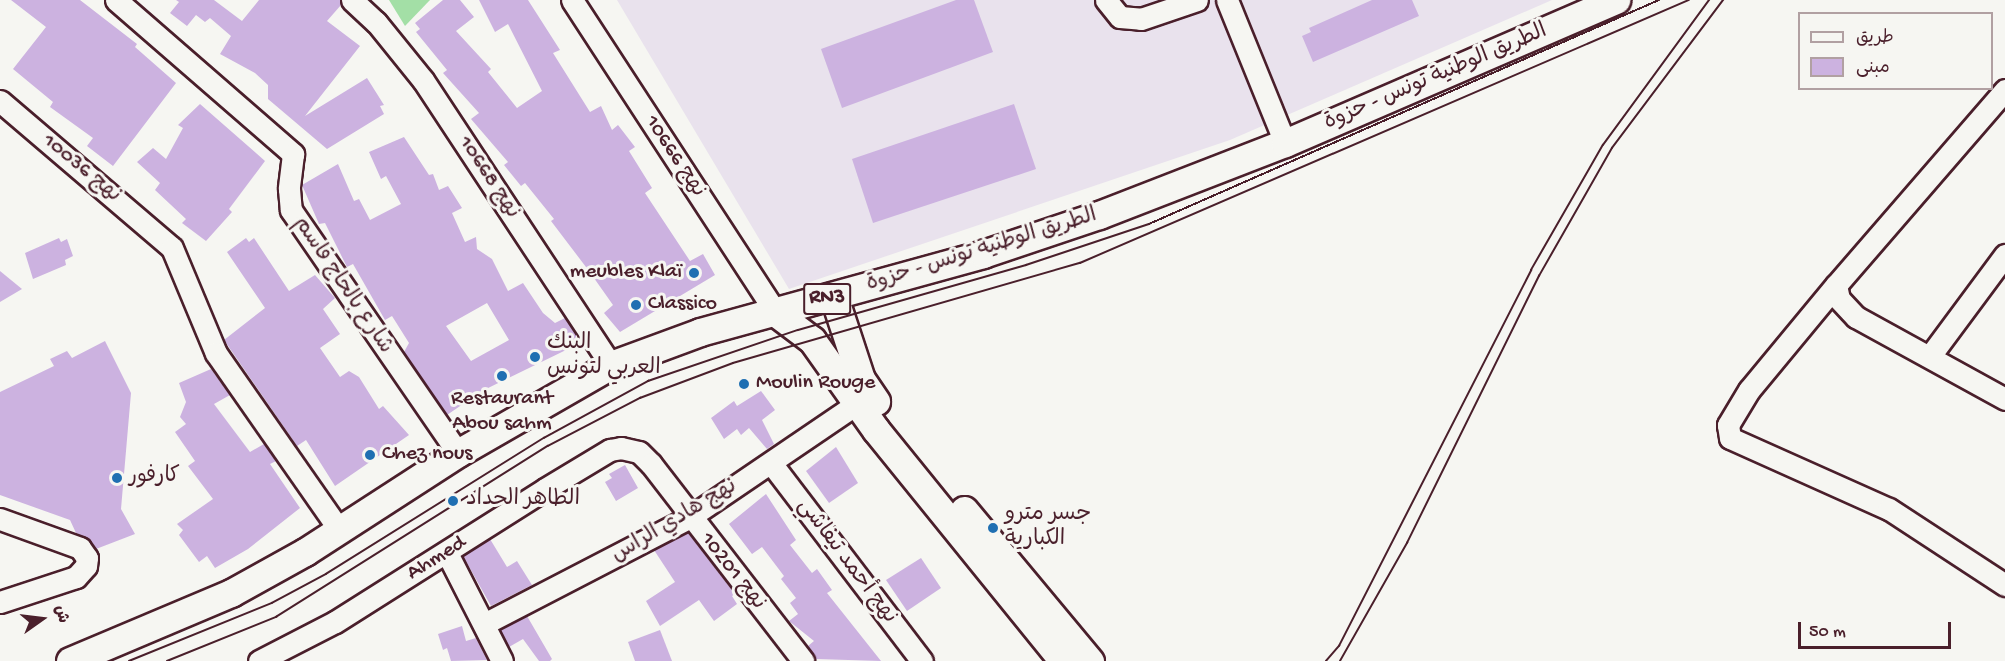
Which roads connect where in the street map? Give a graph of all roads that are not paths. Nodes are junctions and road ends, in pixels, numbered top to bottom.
1 (116, 0) edge
2 (352, 0) edge
3 (572, 0) edge
4 (1106, 0) edge
5 (1197, 0) edge
6 (1227, 0) edge
7 (1616, 0) edge
8 (2005, 90) edge
9 (0, 101) edge
10 (1285, 143) junction
11 (2005, 255) edge
12 (1999, 273) edge
13 (1836, 285) junction
14 (834, 297) junction
15 (776, 313) junction
16 (1930, 356) junction
17 (611, 365) junction
18 (2005, 399) edge
19 (856, 404) junction
20 (610, 450) joint
21 (458, 453) junction
22 (771, 463) junction
23 (690, 517) junction
24 (0, 519) edge
25 (339, 529) junction
26 (447, 553) junction
27 (2005, 585) edge
28 (0, 603) edge
29 (484, 624) junction
30 (70, 661) edge
31 (259, 661) edge
32 (502, 661) edge
33 (803, 661) edge
34 (922, 661) edge
35 (1063, 661) edge
36 (1090, 661) edge

1 - 21 street, شارع بالحاج قاسم
2 - 17 street, نهج 10668
3 - 15 street, نهج 10666
4 - 5 street
6 - 10 street
7 - 10 main road, الطريق الوطنية تونس - حزوة / RN3
8 - 13 street
9 - 25 street, نهج 10036
10 - 14 main road, الطريق الوطنية تونس - حزوة / RN3
11 - 12 street
12 - 16 street
13 - 16 street
13 - 27 street
14 - 15 main road, الطريق الوطنية تونس - حزوة / RN3
14 - 36 main road
15 - 17 main road, الطريق الوطنية تونس - حزوة / RN3
15 - 19 main road
16 - 18 street
17 - 21 main road, الطريق الوطنية تونس - حزوة / RN3
19 - 22 street, نهج هادي الراس
19 - 35 main road
20 - 23 street, نهج 10201
20 - 26 street, Ahmed
21 - 25 main road, الطريق الوطنية تونس - حزوة / RN3
22 - 23 street, نهج هادي الراس
22 - 34 street, نهج أحمد تيفاشي
23 - 29 street, نهج هادي الراس
23 - 33 street, نهج 10201
24 - 28 street
25 - 30 main road, الطريق الوطنية تونس - حزوة / RN3
26 - 29 street
26 - 31 street, Ahmed
29 - 32 street

